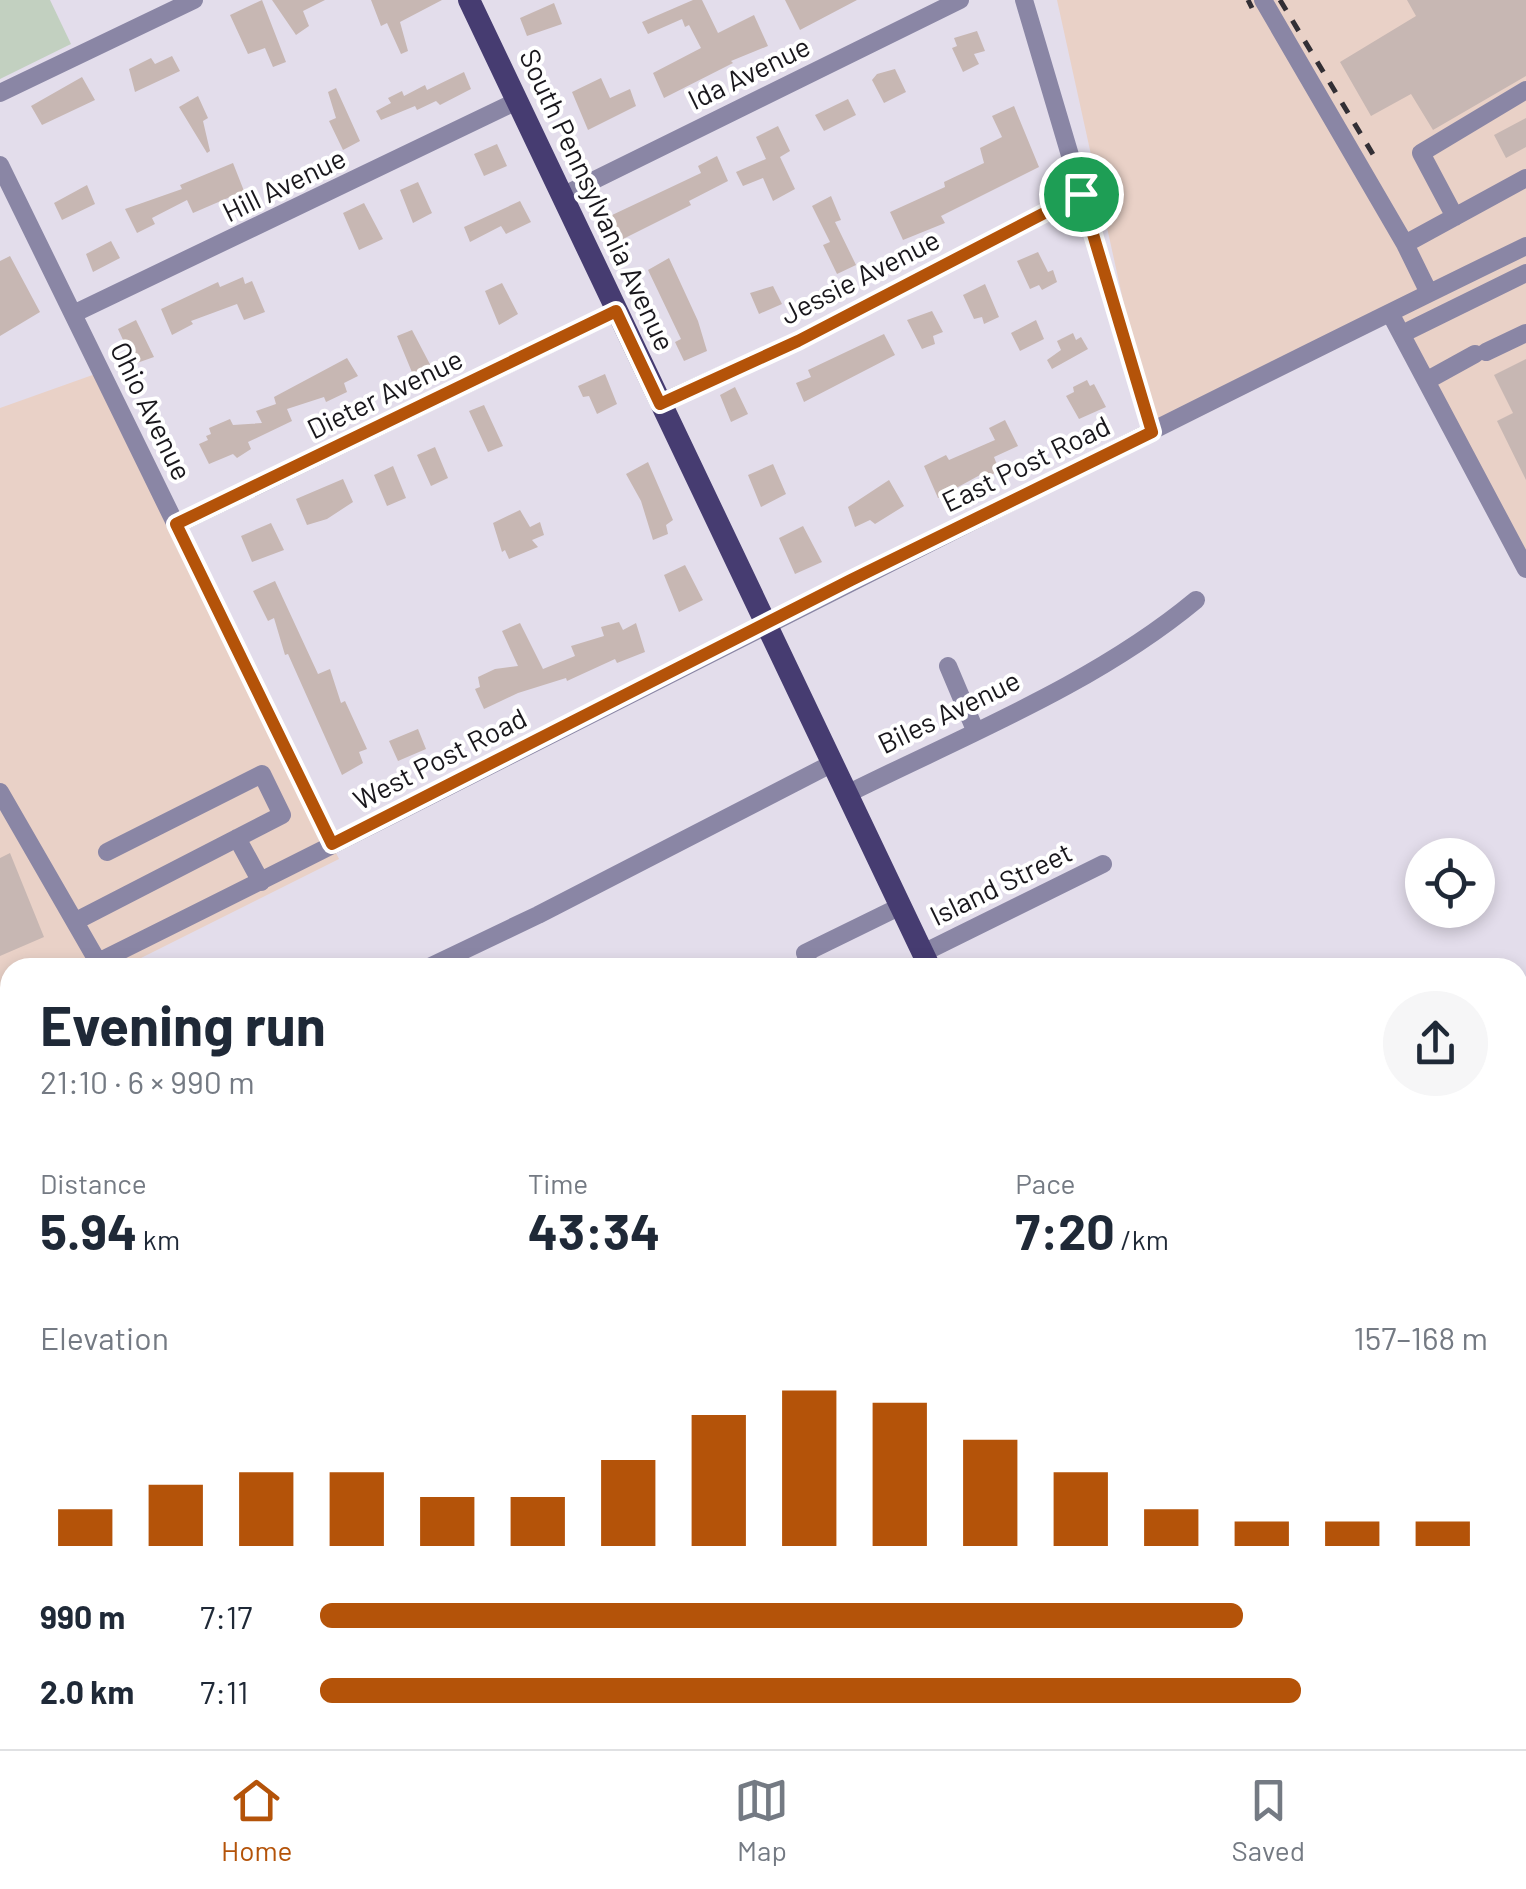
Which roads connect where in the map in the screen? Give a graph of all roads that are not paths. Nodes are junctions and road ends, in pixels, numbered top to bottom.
1 (194, 0) edge
2 (468, 0) edge
3 (960, 0) edge
4 (1024, 0) edge
5 (1263, 0) edge
6 (1526, 90) edge
7 (0, 92) edge
8 (517, 101) junction
9 (0, 165) edge
10 (1526, 178) edge
11 (1081, 194) junction
12 (562, 196) junction
13 (1456, 216) junction
14 (1405, 244) junction
15 (1526, 246) edge
16 (1526, 273) edge
17 (1429, 294) junction
18 (616, 311) junction
19 (1390, 313) junction
20 (73, 314) junction
21 (1526, 333) edge
22 (1402, 334) junction
23 (1426, 380) junction
24 (660, 404) junction
25 (1152, 432) junction
26 (176, 524) junction
27 (1526, 569) edge
28 (1196, 600) dead end
29 (765, 624) junction
30 (948, 666) dead end
31 (976, 730) junction
32 (833, 763) junction
33 (0, 792) edge
34 (846, 794) junction
35 (237, 838) junction
36 (332, 844) junction
37 (107, 852) dead end
38 (1103, 864) dead end
39 (261, 882) junction
40 (900, 906) junction
41 (76, 921) junction
42 (89, 958) edge
43 (106, 958) edge
44 (448, 958) edge
45 (807, 958) edge
46 (926, 958) edge
47 (931, 958) edge

1 - 7 street
2 - 8 main road, South Pennsylvania Avenue
3 - 12 street, Ida Avenue
4 - 11 street
5 - 14 street
6 - 13 street
8 - 12 main road, South Pennsylvania Avenue
8 - 20 street, Hill Avenue
9 - 20 street, Ohio Avenue
10 - 13 street
11 - 24 street, Jessie Avenue
11 - 25 street
12 - 18 main road, South Pennsylvania Avenue
13 - 14 street
14 - 17 street
15 - 17 street, East Post Road
16 - 22 street
17 - 19 street, East Post Road
18 - 24 main road, South Pennsylvania Avenue
18 - 26 street, Dieter Avenue
19 - 22 street
19 - 25 street, East Post Road
20 - 26 street, Ohio Avenue
21 - 23 street
22 - 23 street
23 - 27 street
24 - 29 main road, South Pennsylvania Avenue
25 - 29 street, East Post Road
26 - 36 street, Ohio Avenue
28 - 31 street, Biles Avenue
29 - 32 main road, South Pennsylvania Avenue
29 - 36 street, West Post Road
30 - 31 street
31 - 34 street, Biles Avenue
32 - 34 main road, South Pennsylvania Avenue
32 - 44 street
33 - 41 street
34 - 40 main road, South Pennsylvania Avenue
35 - 37 street
35 - 39 street
35 - 41 street
36 - 39 street, West Post Road
38 - 47 street, Island Street
39 - 43 street, West Post Road
40 - 45 street
40 - 46 main road, South Pennsylvania Avenue
41 - 42 street

